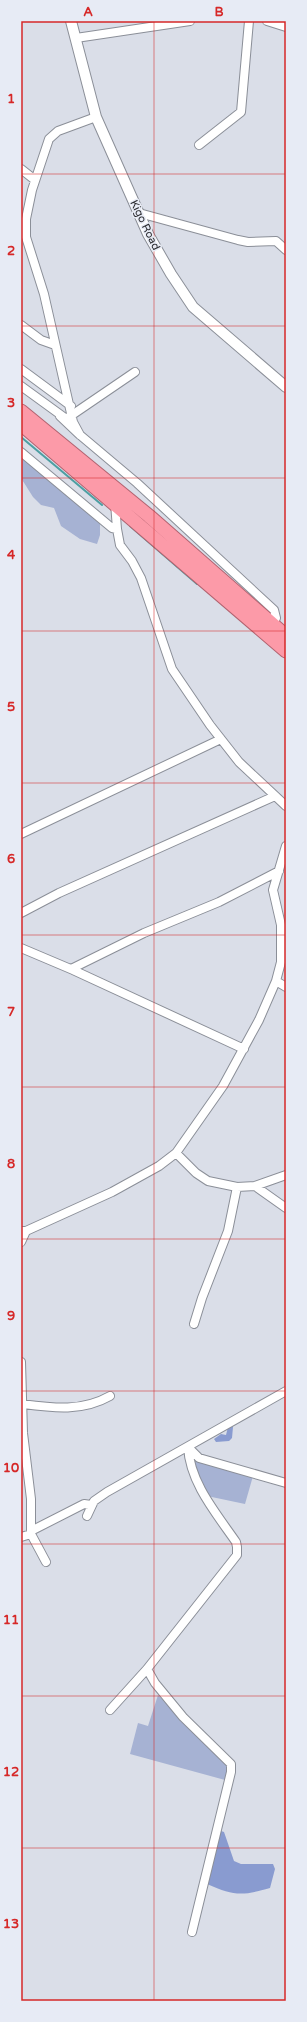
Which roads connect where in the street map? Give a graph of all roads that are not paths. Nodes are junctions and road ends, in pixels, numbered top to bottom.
1 (71, 21) edge
2 (190, 21) edge
3 (249, 21) edge
4 (267, 21) edge
5 (286, 27) edge
6 (76, 38) junction
7 (96, 116) junction
8 (199, 145) dead end
9 (21, 169) edge
10 (35, 180) junction
11 (139, 213) junction
12 (286, 250) edge
13 (21, 325) edge
14 (55, 345) junction
15 (21, 369) edge
16 (135, 372) dead end
17 (21, 386) edge
18 (286, 387) edge
19 (72, 410) junction
20 (21, 411) edge
21 (60, 416) junction
22 (21, 424) edge
23 (80, 435) junction
24 (21, 452) edge
25 (115, 503) junction
26 (136, 521) junction
27 (117, 529) junction
28 (273, 625) junction
29 (286, 636) edge
30 (286, 651) edge
31 (221, 739) junction
32 (275, 796) junction
33 (286, 806) edge
34 (21, 834) edge
35 (286, 846) edge
36 (279, 871) junction
37 (21, 913) edge
38 (21, 948) edge
39 (71, 969) junction
40 (276, 981) junction
41 (286, 987) edge
42 (244, 1049) junction
43 (176, 1153) junction
44 (286, 1175) edge
45 (255, 1186) junction
46 (237, 1187) junction
47 (286, 1208) edge
48 (23, 1232) edge
49 (21, 1242) edge
50 (194, 1324) dead end
51 (21, 1362) edge
52 (286, 1391) edge
53 (110, 1396) dead end
54 (22, 1404) junction
55 (22, 1418) edge
56 (188, 1447) junction
57 (286, 1483) edge
58 (91, 1505) junction
59 (87, 1516) dead end
60 (31, 1533) junction
61 (21, 1537) edge
62 (46, 1562) dead end
63 (147, 1669) junction
64 (110, 1710) dead end
65 (192, 1932) dead end

1 - 6 street, Kigo Road
2 - 6 street
3 - 8 street
4 - 5 street
6 - 7 street, Kigo Road
7 - 10 street
7 - 11 street, Kigo Road
9 - 10 street
10 - 14 street
11 - 12 street
11 - 18 street, Kigo Road
13 - 14 street
14 - 19 street
15 - 19 street
16 - 19 street
17 - 21 street
19 - 21 street
19 - 23 street
20 - 28 highway
21 - 23 street
22 - 25 highway
23 - 28 street
24 - 27 street
25 - 26 highway
25 - 27 street
26 - 27 street
26 - 30 highway
27 - 31 street
28 - 29 highway
31 - 32 street
31 - 34 street
32 - 33 street
32 - 37 street
35 - 36 street
36 - 39 street
36 - 40 street
38 - 39 street
39 - 42 street
40 - 41 street
40 - 42 street
42 - 43 street
43 - 46 street
43 - 48 street
44 - 45 street
45 - 46 street
45 - 47 street
46 - 50 street
48 - 49 street
51 - 54 street
52 - 56 street
53 - 54 street
54 - 55 street
55 - 60 street
56 - 57 street
56 - 58 street
56 - 63 street
58 - 59 street
58 - 60 street
60 - 61 street
60 - 62 street
63 - 64 street
63 - 65 street

